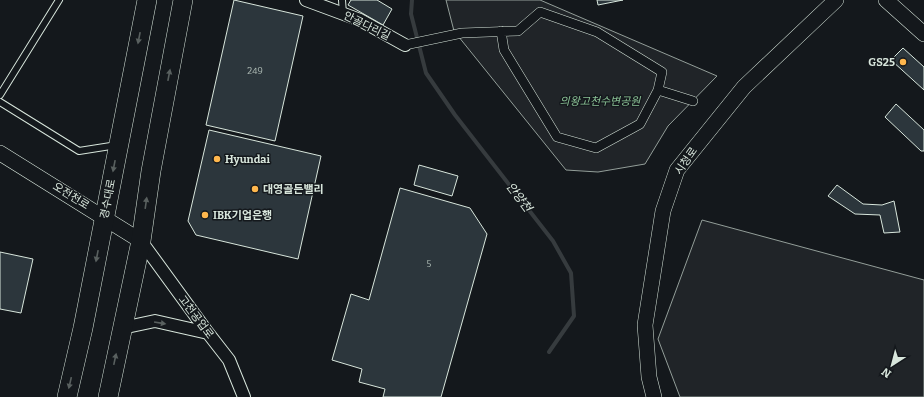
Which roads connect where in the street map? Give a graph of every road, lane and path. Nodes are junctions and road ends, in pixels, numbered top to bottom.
1 (59, 0) edge
2 (147, 0) edge
3 (183, 0) edge
4 (306, 0) edge
5 (342, 0) edge
6 (836, 0) edge
7 (886, 0) edge
8 (343, 14) junction
9 (502, 31) junction
10 (924, 34) edge
11 (404, 45) joint
12 (658, 90) junction
13 (0, 95) edge
14 (693, 101) dead end
15 (0, 102) edge
16 (118, 145) junction
17 (0, 153) edge
18 (104, 217) junction
19 (141, 241) junction
20 (122, 328) junction
21 (208, 333) junction
22 (67, 397) edge
23 (108, 397) edge
24 (244, 397) edge
25 (654, 397) edge

1 - 13 lane
2 -> 16 main road, 경수대로
19 -> 3 main road
4 - 8 street, 안골다리길
5 - 8 lane
6 - 25 street, 시청로
7 - 10 street
8 - 11 street, 안골다리길
9 - 11 street
9 - 12 street
9 - 12 street
12 - 14 street
15 - 16 lane
16 -> 18 main road, 경수대로
17 - 18 street, 오전천로
18 - 19 street, 오전천로
18 -> 22 main road, 경수대로
19 - 20 main road
19 - 21 street, 고천공업로
20 -> 21 street
23 -> 20 main road
21 - 24 street, 고천공업로

